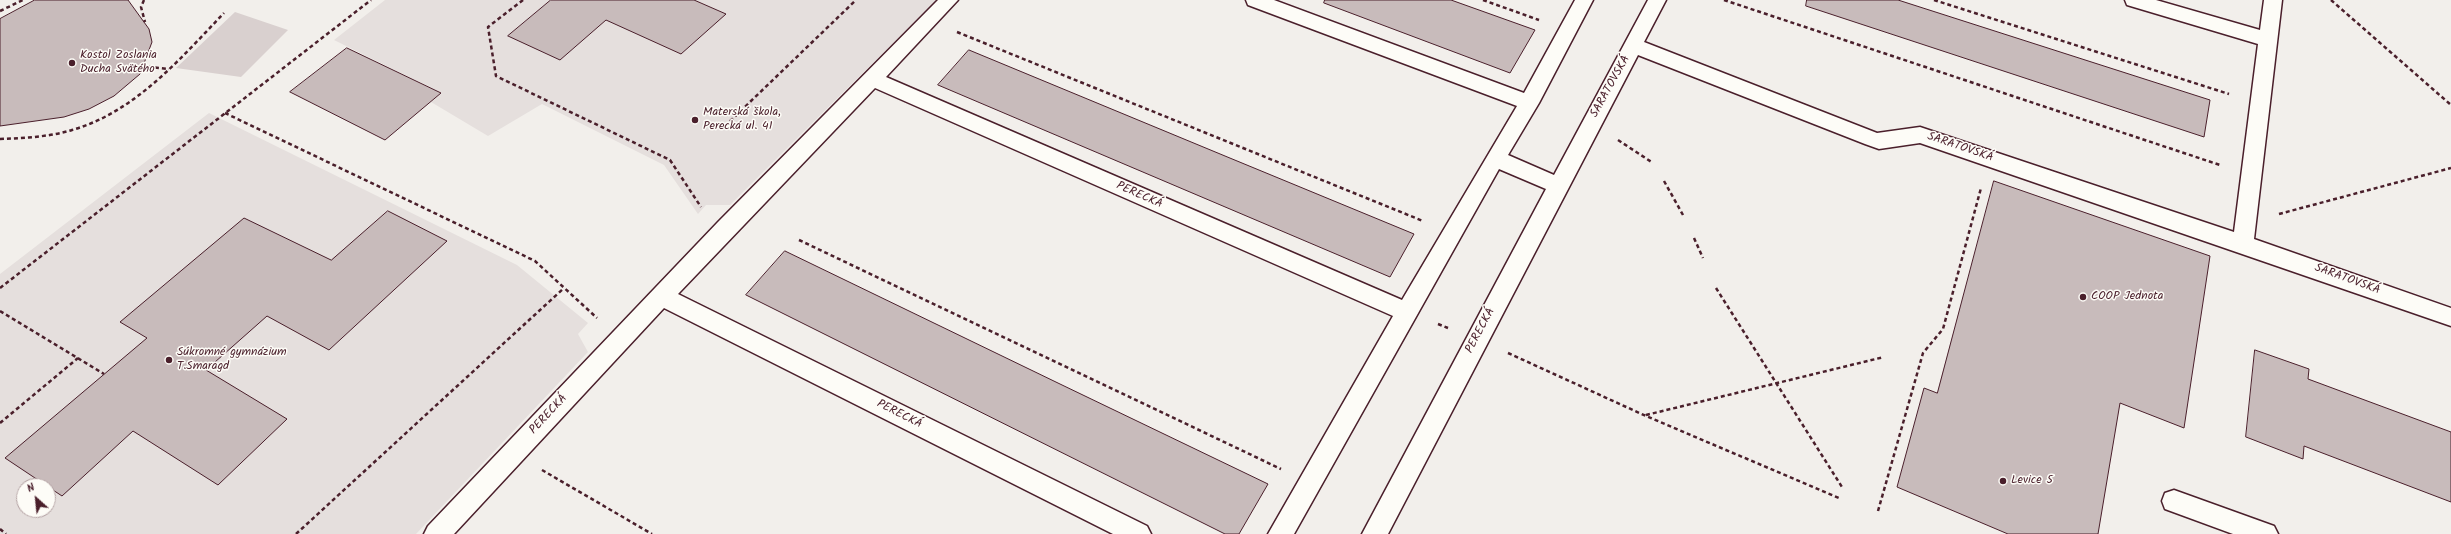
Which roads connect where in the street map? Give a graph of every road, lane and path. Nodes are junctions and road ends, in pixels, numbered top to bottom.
1 (23, 0) edge
2 (144, 0) edge
3 (372, 0) edge
4 (523, 0) edge
5 (856, 0) edge
6 (949, 0) edge
7 (1255, 0) edge
8 (1483, 0) edge
9 (1584, 0) edge
10 (1657, 0) edge
11 (1726, 0) edge
12 (1934, 0) edge
13 (2134, 0) edge
14 (2273, 0) edge
15 (2330, 0) edge
16 (0, 11) edge
17 (224, 12) dead end
18 (929, 20) junction
19 (145, 22) dead end
20 (1568, 30) junction
21 (2269, 40) junction
22 (1634, 46) junction
23 (141, 66) dead end
24 (169, 69) junction
25 (872, 79) junction
26 (1529, 103) junction
27 (2261, 104) junction
28 (2451, 105) edge
29 (225, 113) junction
30 (725, 126) dead end
31 (1588, 128) joint
32 (0, 139) edge
33 (1618, 140) dead end
34 (1495, 158) junction
35 (1653, 162) dead end
36 (2451, 168) edge
37 (2253, 176) junction
38 (1664, 181) dead end
39 (1982, 181) dead end
40 (1559, 186) junction
41 (1683, 216) dead end
42 (2247, 222) junction
43 (726, 228) junction
44 (1453, 233) junction
45 (1694, 238) dead end
46 (799, 240) dead end
47 (2243, 244) junction
48 (1703, 258) dead end
49 (0, 288) edge
50 (564, 288) junction
51 (1716, 288) dead end
52 (661, 296) junction
53 (0, 311) edge
54 (1407, 312) junction
55 (2451, 317) edge
56 (620, 339) junction
57 (1477, 339) junction
58 (1884, 357) dead end
59 (78, 358) junction
60 (104, 374) dead end
61 (1774, 383) junction
62 (1646, 416) junction
63 (0, 423) edge
64 (513, 453) junction
65 (1310, 482) junction
66 (1842, 487) dead end
67 (1839, 498) dead end
68 (2174, 500) dead end
69 (1878, 510) dead end
70 (0, 529) edge
71 (6, 534) edge
72 (296, 534) edge
73 (437, 534) edge
74 (652, 534) edge
75 (1138, 534) edge
76 (1281, 534) edge
77 (1375, 534) edge
78 (2265, 534) edge

1 - 16 path
2 - 19 path
3 - 29 path
4 - 43 path
5 - 30 path
6 - 18 street, PERECKÁ
7 - 26 street
8 - 20 path
9 - 20 street
10 - 22 street, SARATOVSKÁ
11 - 37 path
12 - 27 path
13 - 21 street
14 - 21 street
15 - 28 path
17 - 24 path
18 - 25 street, PERECKÁ
18 - 44 path
20 - 26 street
21 - 27 street
22 - 31 street, SARATOVSKÁ
22 - 47 street, SARATOVSKÁ
23 - 24 path
24 - 32 path
25 - 43 street, PERECKÁ
25 - 54 street, PERECKÁ
26 - 34 street
27 - 37 street
29 - 49 path
29 - 50 path
31 - 40 street, PERECKÁ
33 - 35 path
34 - 40 street
34 - 44 street
36 - 42 path
37 - 42 street
38 - 41 path
39 - 69 path
40 - 57 street, PERECKÁ
42 - 47 street
43 - 52 street, PERECKÁ
44 - 54 street
45 - 48 path
46 - 65 path
47 - 55 street, SARATOVSKÁ
50 - 56 path
50 - 72 path
51 - 61 path
52 - 56 street, PERECKÁ
52 - 75 street, PERECKÁ
53 - 59 path
54 - 57 path
54 - 65 street
56 - 64 street, PERECKÁ
57 - 62 path
57 - 77 street, PERECKÁ
58 - 61 path
59 - 60 path
59 - 63 path
61 - 62 path
61 - 66 path
62 - 67 path
64 - 73 street, PERECKÁ
64 - 74 path
65 - 76 street
68 - 78 street
70 - 71 path

